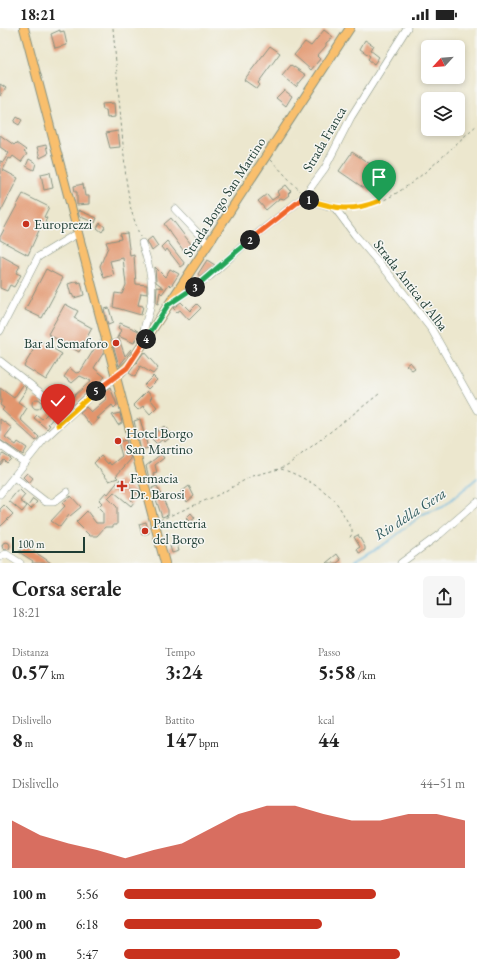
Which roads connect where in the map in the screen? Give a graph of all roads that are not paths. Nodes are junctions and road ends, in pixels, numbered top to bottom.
1 (24, 28) edge
2 (350, 28) edge
3 (408, 28) edge
4 (304, 196) junction
5 (175, 209) dead end
6 (78, 234) junction
7 (142, 243) road end
8 (208, 244) junction
9 (168, 305) junction
10 (0, 331) edge
11 (146, 339) junction
12 (0, 362) edge
13 (116, 377) junction
14 (477, 410) edge
15 (69, 415) junction
16 (0, 445) edge
17 (25, 463) junction
18 (14, 477) junction
19 (67, 492) dead end
20 (0, 494) edge
21 (477, 502) edge
22 (0, 557) edge
23 (20, 563) edge
24 (165, 563) edge
25 (401, 563) edge

1 - 6 main road
2 - 8 main road, Strada Borgo San Martino
3 - 4 street, Strada Franca
4 - 9 street, Strada Franca
4 - 14 street, Strada Antica d'Alba
5 - 8 street
6 - 10 street
6 - 13 main road
7 - 11 street
8 - 9 main road, Strada Borgo San Martino
9 - 11 main road, Strada Borgo San Martino
11 - 13 main road, Strada Borgo San Martino
12 - 15 street
13 - 15 street
13 - 24 main road
15 - 17 street
16 - 17 street
17 - 18 street
18 - 19 street
18 - 20 street
21 - 25 street
22 - 23 street

